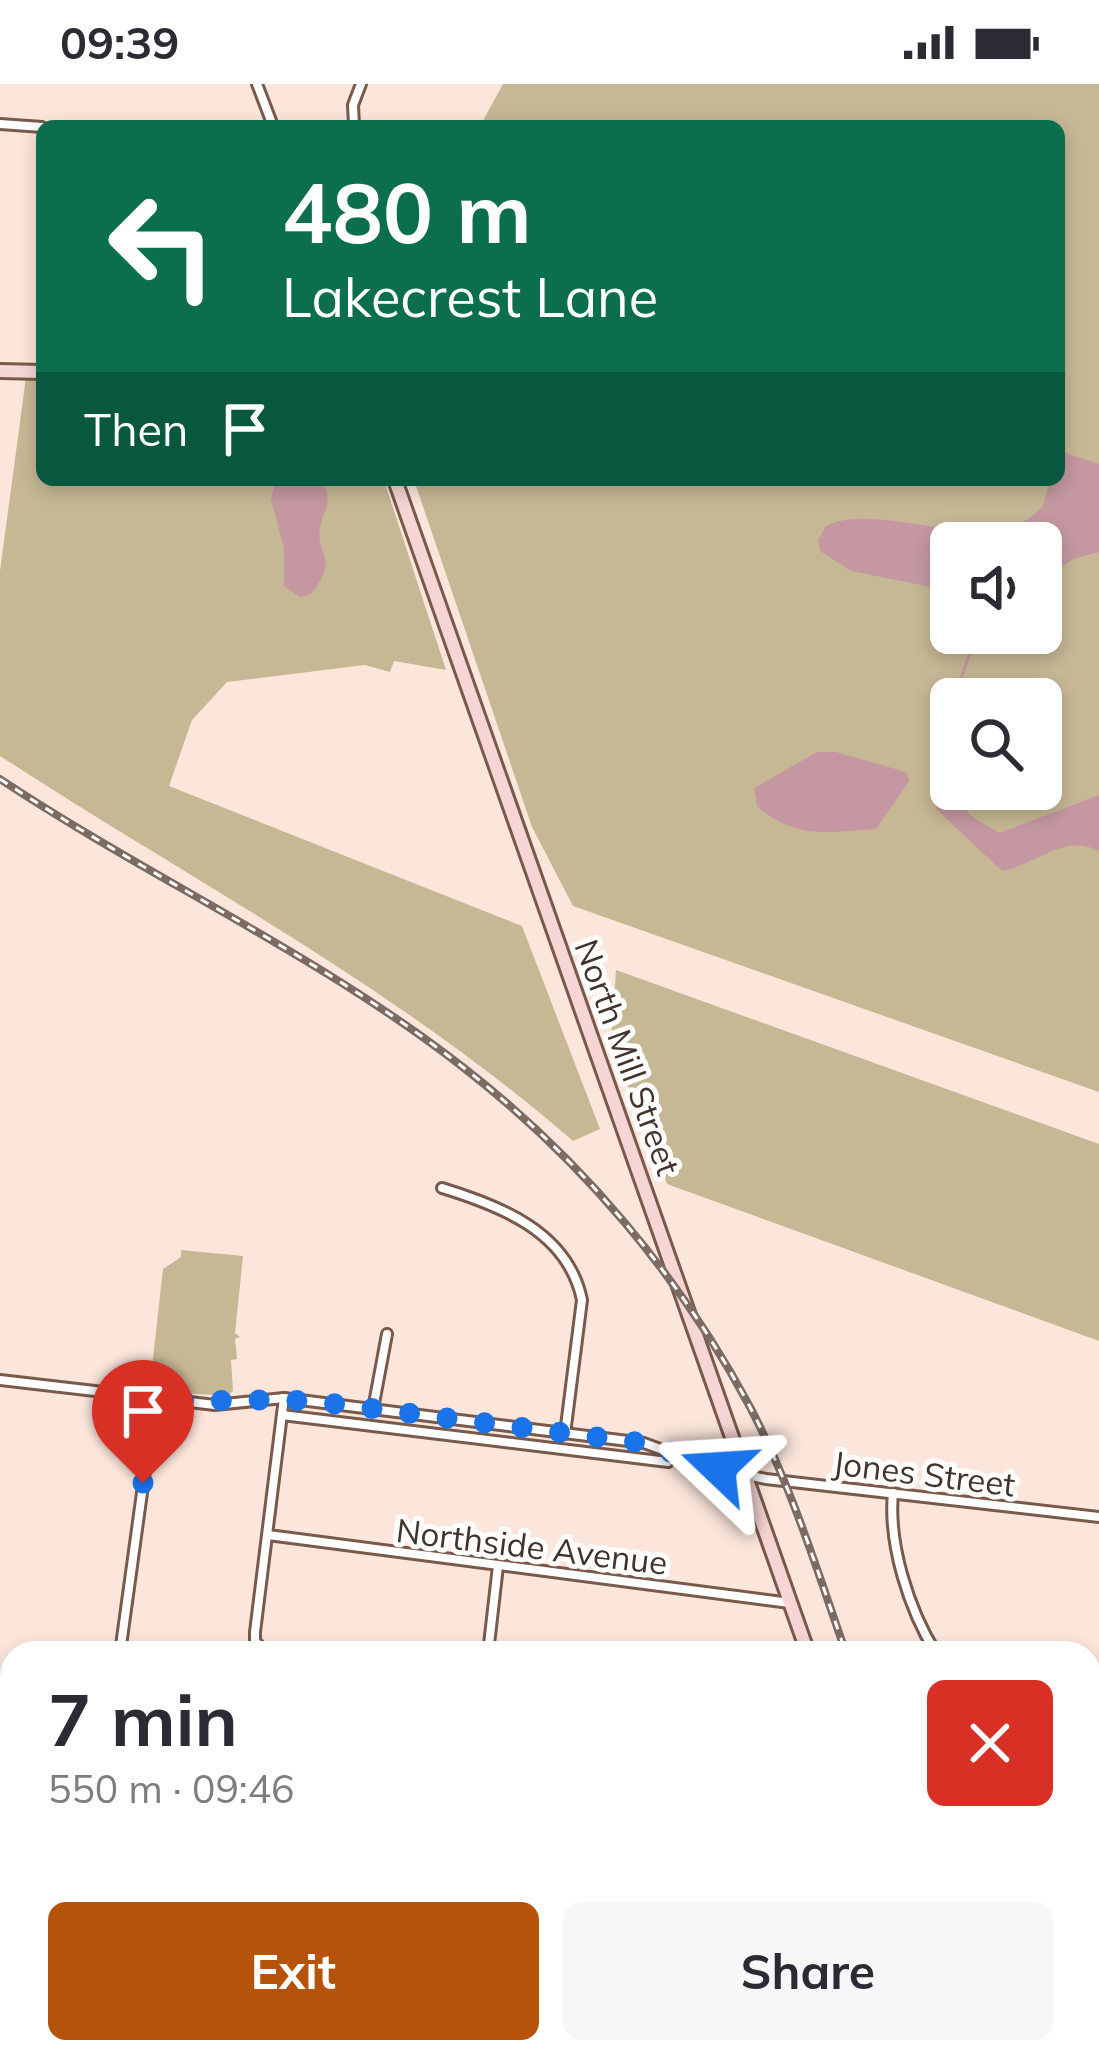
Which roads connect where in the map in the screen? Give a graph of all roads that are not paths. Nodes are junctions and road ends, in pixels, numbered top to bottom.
1 (257, 84) edge
2 (361, 84) edge
3 (271, 120) edge
4 (354, 120) edge
5 (0, 124) edge
6 (36, 127) edge
7 (0, 370) edge
8 (36, 373) edge
9 (397, 486) edge
10 (442, 1188) dead end
11 (387, 1334) dead end
12 (0, 1380) edge
13 (284, 1398) junction
14 (155, 1399) junction
15 (373, 1409) junction
16 (282, 1415) junction
17 (565, 1434) junction
18 (675, 1453) junction
19 (745, 1473) junction
20 (893, 1493) junction
21 (1099, 1517) edge
22 (268, 1535) junction
23 (499, 1566) junction
24 (790, 1603) junction
25 (122, 1641) edge
26 (259, 1641) edge
27 (490, 1641) edge
28 (804, 1641) edge
29 (931, 1641) edge

1 - 3 street
2 - 4 street
5 - 6 street
7 - 8 main road
9 - 19 main road, North Mill Street
10 - 17 street
11 - 15 street
12 - 14 street, Jones Street
13 - 14 street, Jones Street
13 - 15 street, Jones Street
13 - 16 street
14 - 25 street
15 - 17 street, Jones Street
16 - 18 street, Jones Street
16 - 22 street
17 - 18 street, Jones Street
18 - 19 street, Jones Street
19 - 20 street, Jones Street
19 - 24 main road, North Mill Street
20 - 21 street, Jones Street
20 - 29 street
22 - 23 street, Northside Avenue
22 - 26 street
23 - 24 street, Northside Avenue
23 - 27 street
24 - 28 main road, North Mill Street

